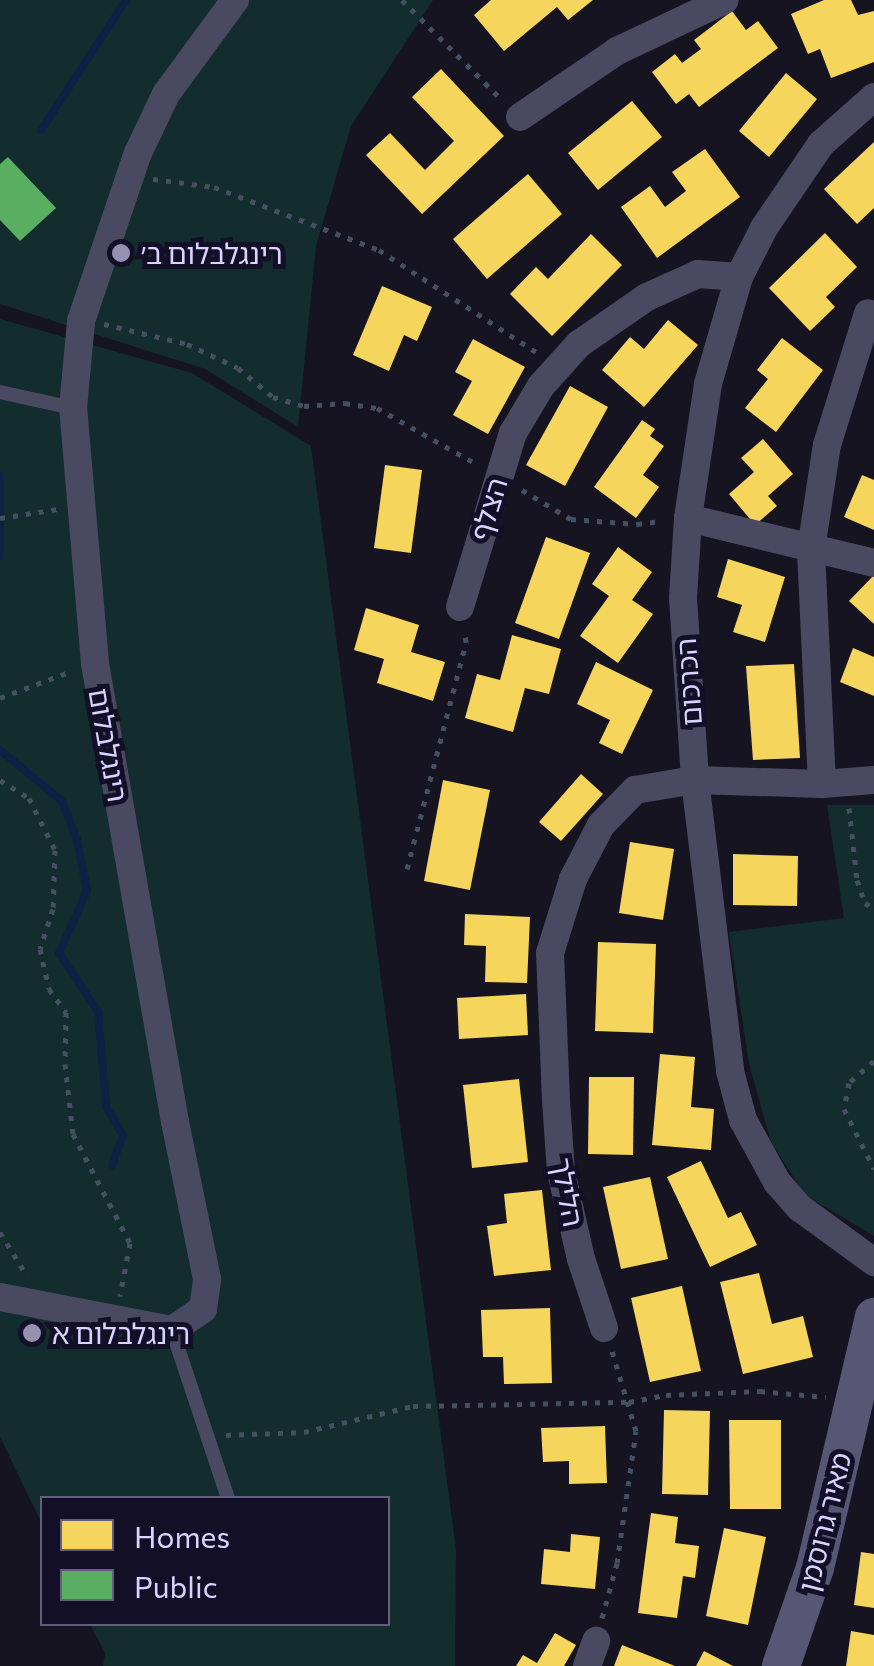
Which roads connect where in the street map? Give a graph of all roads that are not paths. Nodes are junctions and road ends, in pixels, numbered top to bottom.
1 (235, 0) edge
2 (724, 0) edge
3 (874, 97) edge
4 (520, 117) road end
5 (739, 277) junction
6 (868, 313) dead end
7 (0, 392) edge
8 (73, 408) junction
9 (688, 518) junction
10 (811, 549) junction
11 (874, 564) edge
12 (460, 607) road end
13 (695, 780) junction
14 (847, 782) edge
15 (874, 1262) edge
16 (0, 1296) edge
17 (874, 1317) edge
18 (604, 1328) road end
19 (172, 1330) junction
20 (227, 1496) edge
21 (781, 1666) edge

1 - 8 street, רינגלבלום
2 - 4 street
3 - 5 street, הכרכום
5 - 9 street, הכרכום
5 - 12 street, הצלף
6 - 10 street
7 - 8 lane
8 - 19 street, רינגלבלום
9 - 10 street
9 - 13 street, הכרכום
10 - 11 street
10 - 14 street
13 - 14 street, הלילך
13 - 15 street, הכרכום
13 - 18 street, הלילך
16 - 19 street
17 - 21 street, מאיר גרוסמן
19 - 20 lane

